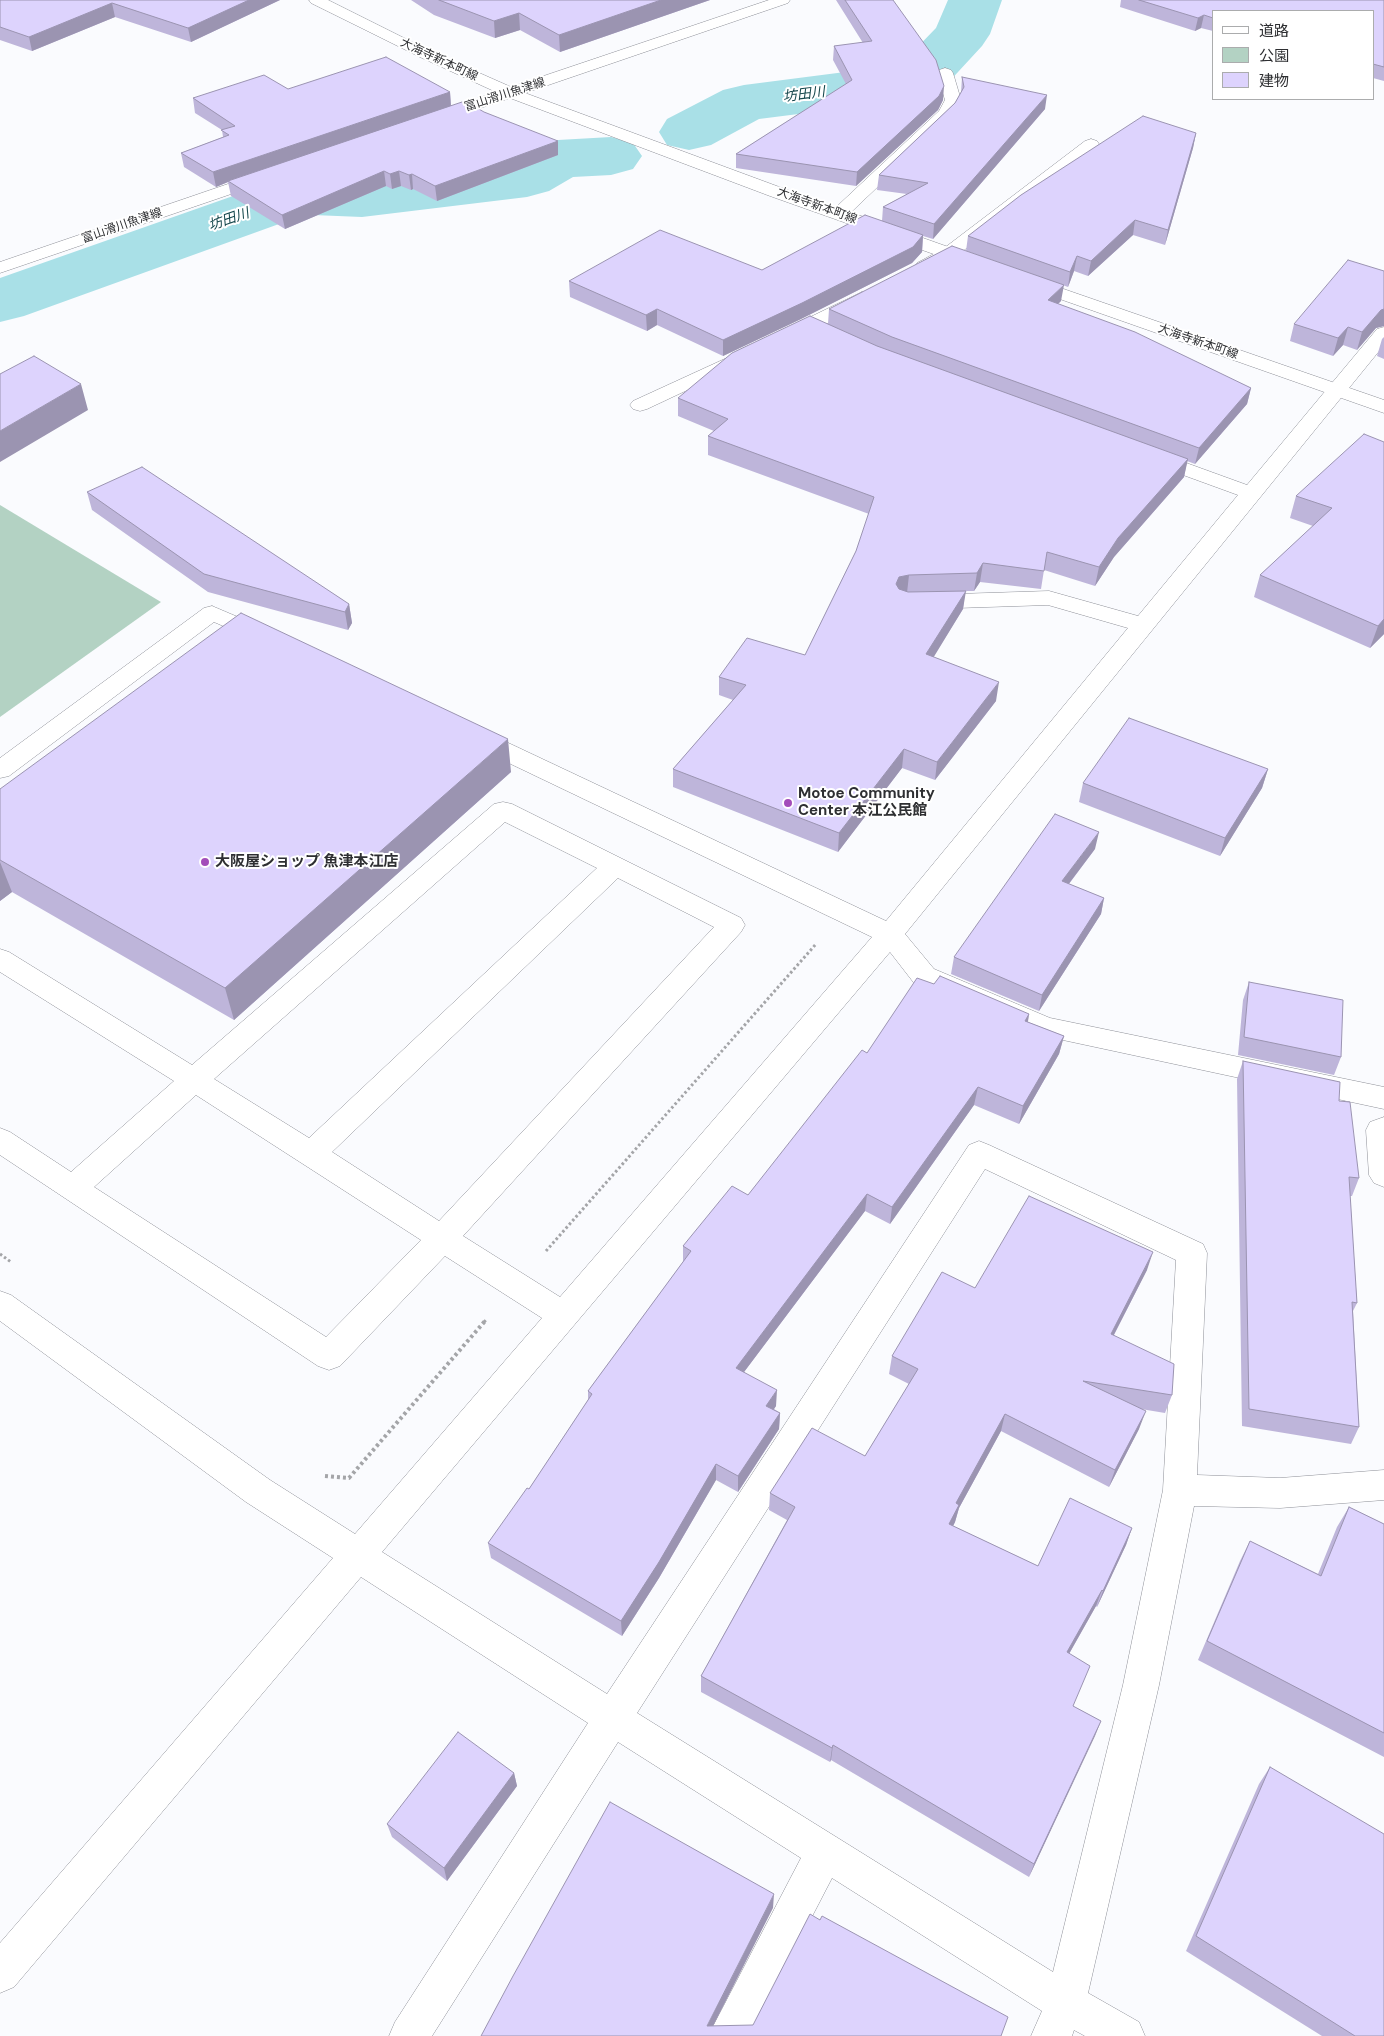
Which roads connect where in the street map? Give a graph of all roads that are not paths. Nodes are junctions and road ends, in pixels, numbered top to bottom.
1 (316, 0) edge
2 (783, 0) edge
3 (945, 73) dead end
4 (511, 93) junction
5 (421, 123) edge
6 (1091, 144) dead end
7 (284, 170) edge
8 (839, 214) junction
9 (948, 253) junction
10 (1, 267) edge
11 (994, 270) edge
12 (905, 276) edge
13 (1013, 276) edge
14 (879, 289) edge
15 (809, 325) junction
16 (791, 333) edge
17 (1384, 333) edge
18 (850, 343) edge
19 (755, 350) edge
20 (1336, 390) junction
21 (640, 405) dead end
22 (1384, 407) edge
23 (1132, 449) edge
24 (1251, 493) junction
25 (907, 602) edge
26 (1143, 625) junction
27 (284, 647) edge
28 (456, 728) edge
29 (0, 770) edge
30 (615, 866) junction
31 (890, 934) junction
32 (0, 960) edge
33 (194, 1080) junction
34 (1384, 1098) edge
35 (1384, 1128) edge
36 (0, 1140) edge
37 (311, 1154) junction
38 (1384, 1175) edge
39 (72, 1188) junction
40 (442, 1238) junction
41 (563, 1315) junction
42 (5, 1318) edge
43 (1384, 1485) edge
44 (1180, 1490) junction
45 (358, 1556) junction
46 (612, 1718) junction
47 (825, 1852) junction
48 (0, 1973) edge
49 (1059, 2019) edge
50 (409, 2036) edge
51 (728, 2036) edge
52 (1125, 2036) edge

1 - 4 street, 大海寺新本町線
2 - 4 street, 富山滑川魚津線
3 - 8 street
4 - 5 street, 富山滑川魚津線
4 - 8 street, 大海寺新本町線
6 - 9 street
7 - 10 street, 富山滑川魚津線
8 - 9 street, 大海寺新本町線
9 - 11 street, 大海寺新本町線
9 - 12 street
13 - 20 street, 大海寺新本町線
14 - 15 street
15 - 16 street
15 - 18 street
17 - 20 street
19 - 21 street
20 - 22 street, 大海寺新本町線
20 - 24 street
23 - 24 street
24 - 26 street
25 - 26 street
26 - 31 street
27 - 29 street
28 - 31 street
30 - 33 street
30 - 37 street
30 - 40 street
31 - 34 street
31 - 41 street
32 - 33 street
33 - 37 street
33 - 39 street
35 - 38 street
36 - 39 street
37 - 40 street
39 - 40 street
40 - 41 street
41 - 45 street
42 - 45 street
43 - 44 street
44 - 46 street
44 - 49 street
45 - 46 street
45 - 48 street
46 - 47 street
46 - 50 street
47 - 49 street
47 - 51 street
49 - 52 street

